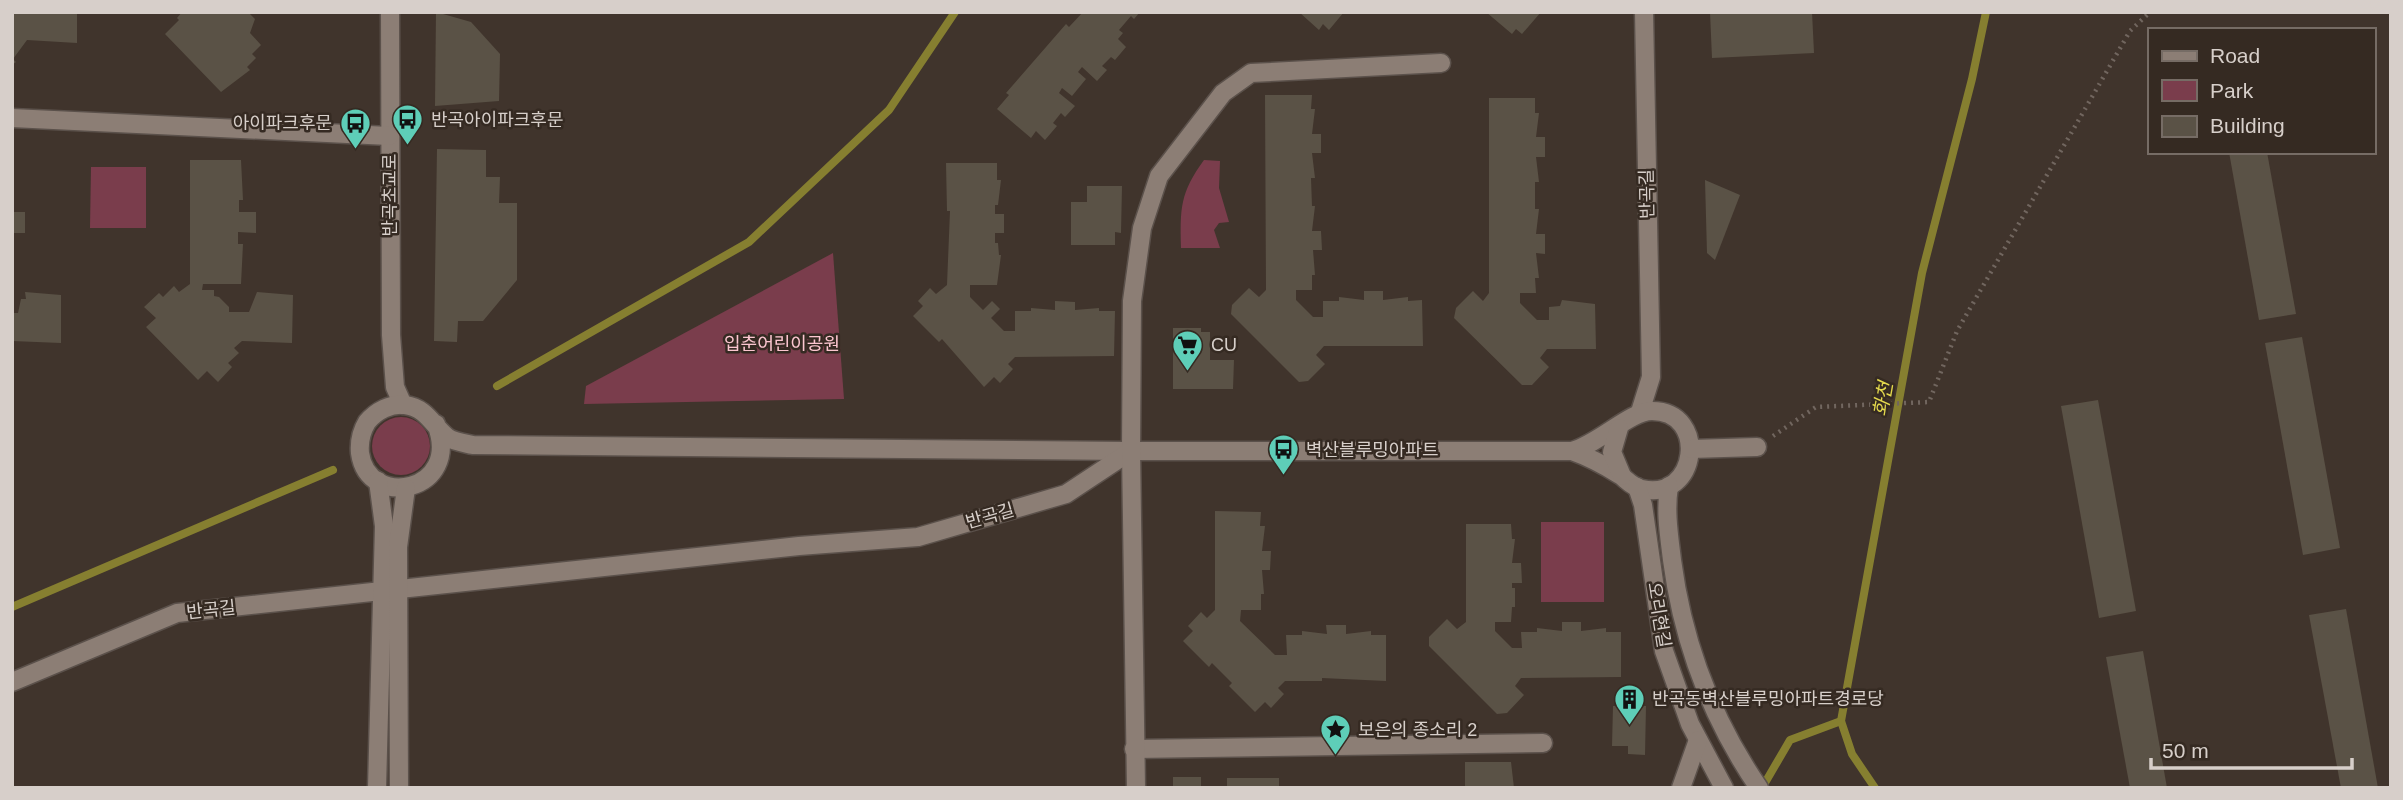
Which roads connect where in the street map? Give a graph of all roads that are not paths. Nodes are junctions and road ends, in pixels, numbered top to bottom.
1 (390, 12) edge
2 (1644, 12) edge
3 (1441, 63) dead end
4 (12, 118) edge
5 (389, 136) junction
6 (391, 335) junction
7 (1651, 377) junction
8 (403, 405) junction
9 (378, 411) junction
10 (1640, 412) junction
11 (1666, 413) junction
12 (436, 424) junction
13 (1619, 428) junction
14 (472, 445) junction
15 (1757, 447) road end
16 (1691, 449) junction
17 (1572, 451) junction
18 (1131, 452) junction
19 (439, 463) junction
20 (378, 481) junction
21 (1629, 482) junction
22 (1669, 486) junction
23 (406, 488) junction
24 (389, 590) junction
25 (12, 682) edge
26 (1698, 740) junction
27 (1543, 743) dead end
28 (1134, 749) junction
29 (377, 788) edge
30 (399, 788) edge
31 (1136, 788) edge
32 (1681, 788) edge
33 (1724, 788) edge
34 (1759, 788) edge

1 - 5 street, 반곡초교로
2 - 7 street, 반곡길
3 - 18 street
4 - 5 street
5 - 6 street, 반곡초교로
6 - 8 street
6 - 9 street
7 - 10 street
7 - 11 street
8 - 9 street
8 - 12 street
9 - 20 street
10 - 11 street
10 - 13 street
11 - 16 street
12 - 14 street
12 - 19 street
13 - 17 street
13 - 21 street
14 - 18 street
14 - 19 street
15 - 16 street
16 - 22 street
17 - 18 street
17 - 21 street
18 - 24 street, 반곡길
18 - 28 street
19 - 23 street
20 - 23 street
20 - 24 street
21 - 22 street
21 - 26 street, 오리현길
22 - 34 street, 오리현길
23 - 24 street
24 - 25 street, 반곡길
24 - 29 street
24 - 30 street
26 - 32 street
26 - 33 street, 오리현길
27 - 28 street
28 - 31 street

